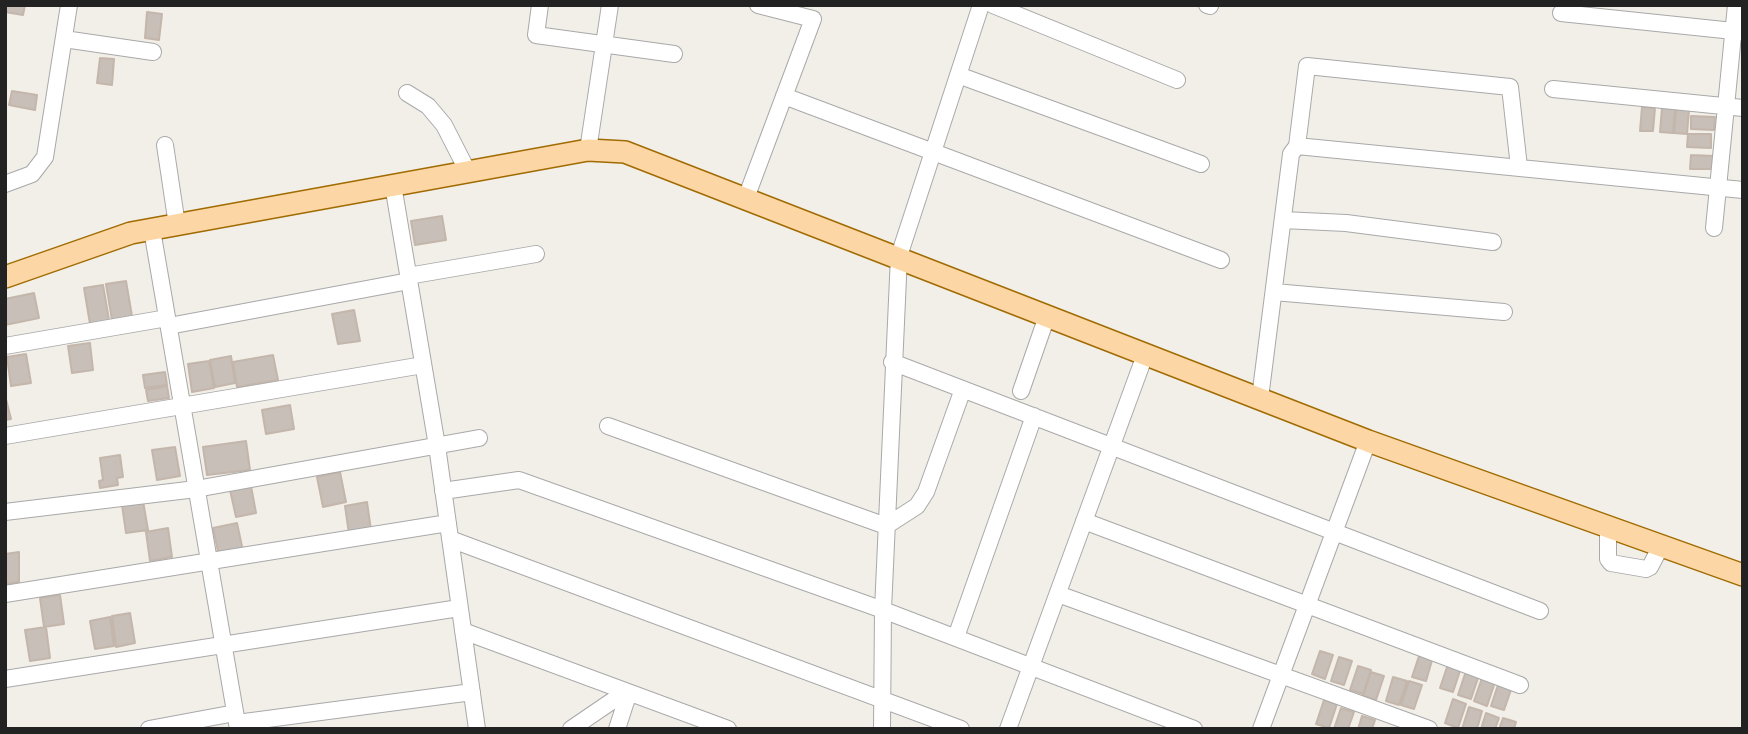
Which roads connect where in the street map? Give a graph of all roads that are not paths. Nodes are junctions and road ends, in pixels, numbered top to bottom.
1 (69, 5) edge
2 (540, 5) edge
3 (610, 5) edge
4 (758, 5) edge
5 (981, 5) edge
6 (993, 5) edge
7 (1736, 5) edge
8 (1561, 13) dead end
9 (1738, 31) edge
10 (64, 38) junction
11 (603, 43) junction
12 (153, 52) dead end
13 (674, 54) dead end
14 (958, 75) junction
15 (1177, 80) dead end
16 (1553, 89) dead end
17 (407, 93) dead end
18 (784, 96) junction
19 (1735, 108) edge
20 (165, 145) dead end
21 (1297, 146) junction
22 (588, 150) junction
23 (933, 152) junction
24 (1201, 164) dead end
25 (1519, 167) junction
26 (468, 172) junction
27 (5, 184) edge
28 (393, 185) junction
29 (1718, 187) junction
30 (1743, 190) edge
31 (746, 198) junction
32 (1283, 220) junction
33 (177, 225) junction
34 (1714, 228) dead end
35 (152, 230) junction
36 (1493, 242) dead end
37 (536, 254) dead end
38 (898, 256) junction
39 (1221, 260) dead end
40 (5, 277) edge
41 (409, 279) junction
42 (1274, 292) junction
43 (1504, 312) dead end
44 (1047, 316) junction
45 (168, 322) junction
46 (5, 346) edge
47 (1145, 355) junction
48 (892, 362) junction
49 (423, 365) junction
50 (962, 389) junction
51 (1021, 391) dead end
52 (1260, 398) junction
53 (182, 405) junction
54 (1034, 416) junction
55 (608, 426) dead end
56 (5, 436) edge
57 (479, 438) dead end
58 (1368, 441) junction
59 (1112, 445) junction
60 (437, 446) junction
61 (196, 489) junction
62 (443, 491) junction
63 (5, 513) edge
64 (1084, 520) junction
65 (886, 526) junction
66 (1608, 527) junction
67 (449, 531) junction
68 (1335, 532) junction
69 (1661, 545) junction
70 (208, 561) junction
71 (1743, 575) edge
72 (5, 594) edge
73 (1058, 594) junction
74 (1307, 605) junction
75 (459, 608) junction
76 (883, 610) junction
77 (1540, 611) dead end
78 (463, 631) junction
79 (956, 637) junction
80 (222, 645) junction
81 (1031, 665) junction
82 (1281, 675) junction
83 (5, 679) edge
84 (1520, 685) dead end
85 (472, 692) junction
86 (628, 697) junction
87 (882, 700) junction
88 (237, 722) edge
89 (149, 729) edge
90 (477, 729) edge
91 (571, 729) edge
92 (617, 729) edge
93 (728, 729) edge
94 (881, 729) edge
95 (961, 729) edge
96 (1008, 729) edge
97 (1194, 729) edge
98 (1261, 729) edge
99 (1429, 729) edge

1 - 10 street
2 - 11 street
3 - 11 street
4 - 18 street
5 - 14 street
6 - 15 street
7 - 9 street
8 - 9 street
9 - 19 street
10 - 12 street
10 - 27 street
11 - 13 street
11 - 22 street
14 - 23 street
14 - 24 street
16 - 19 street
17 - 26 street
18 - 23 street
18 - 31 street
19 - 29 street
20 - 33 street
21 - 25 street
21 - 25 street
21 - 32 street
22 - 26 main road
22 - 31 main road
23 - 38 street
23 - 39 street
25 - 29 street
26 - 28 main road
28 - 33 main road
28 - 41 street
29 - 30 street
29 - 34 street
31 - 38 main road
32 - 36 street
32 - 42 street
33 - 35 main road
35 - 40 main road
35 - 45 street
37 - 41 street
38 - 44 main road
38 - 48 street
41 - 45 street
41 - 49 street
42 - 43 street
42 - 52 street
44 - 47 main road
44 - 51 street
45 - 46 street
45 - 53 street
47 - 52 main road
47 - 59 street
48 - 50 street
48 - 65 street
49 - 53 street
49 - 60 street
50 - 54 street
50 - 65 street
52 - 58 main road
53 - 56 street
53 - 61 street
54 - 59 street
54 - 79 street
55 - 65 street
57 - 60 street
58 - 66 main road
58 - 68 street
59 - 64 street
59 - 68 street
60 - 61 street
60 - 62 street
61 - 63 street
61 - 70 street
62 - 67 street
62 - 76 street
64 - 73 street
64 - 74 street
65 - 76 street
66 - 69 main road
66 - 69 street
67 - 70 street
67 - 75 street
67 - 87 street
68 - 74 street
68 - 77 street
69 - 71 main road
70 - 72 street
70 - 80 street
73 - 81 street
73 - 82 street
74 - 82 street
74 - 84 street
75 - 78 street
75 - 80 street
76 - 79 street
76 - 87 street
78 - 85 street
78 - 86 street
79 - 81 street
80 - 83 street
80 - 88 street
81 - 96 street
81 - 97 street
82 - 98 street
82 - 99 street
85 - 88 street
85 - 90 street
86 - 91 street
86 - 92 street
86 - 93 street
87 - 94 street
87 - 95 street
88 - 89 street

